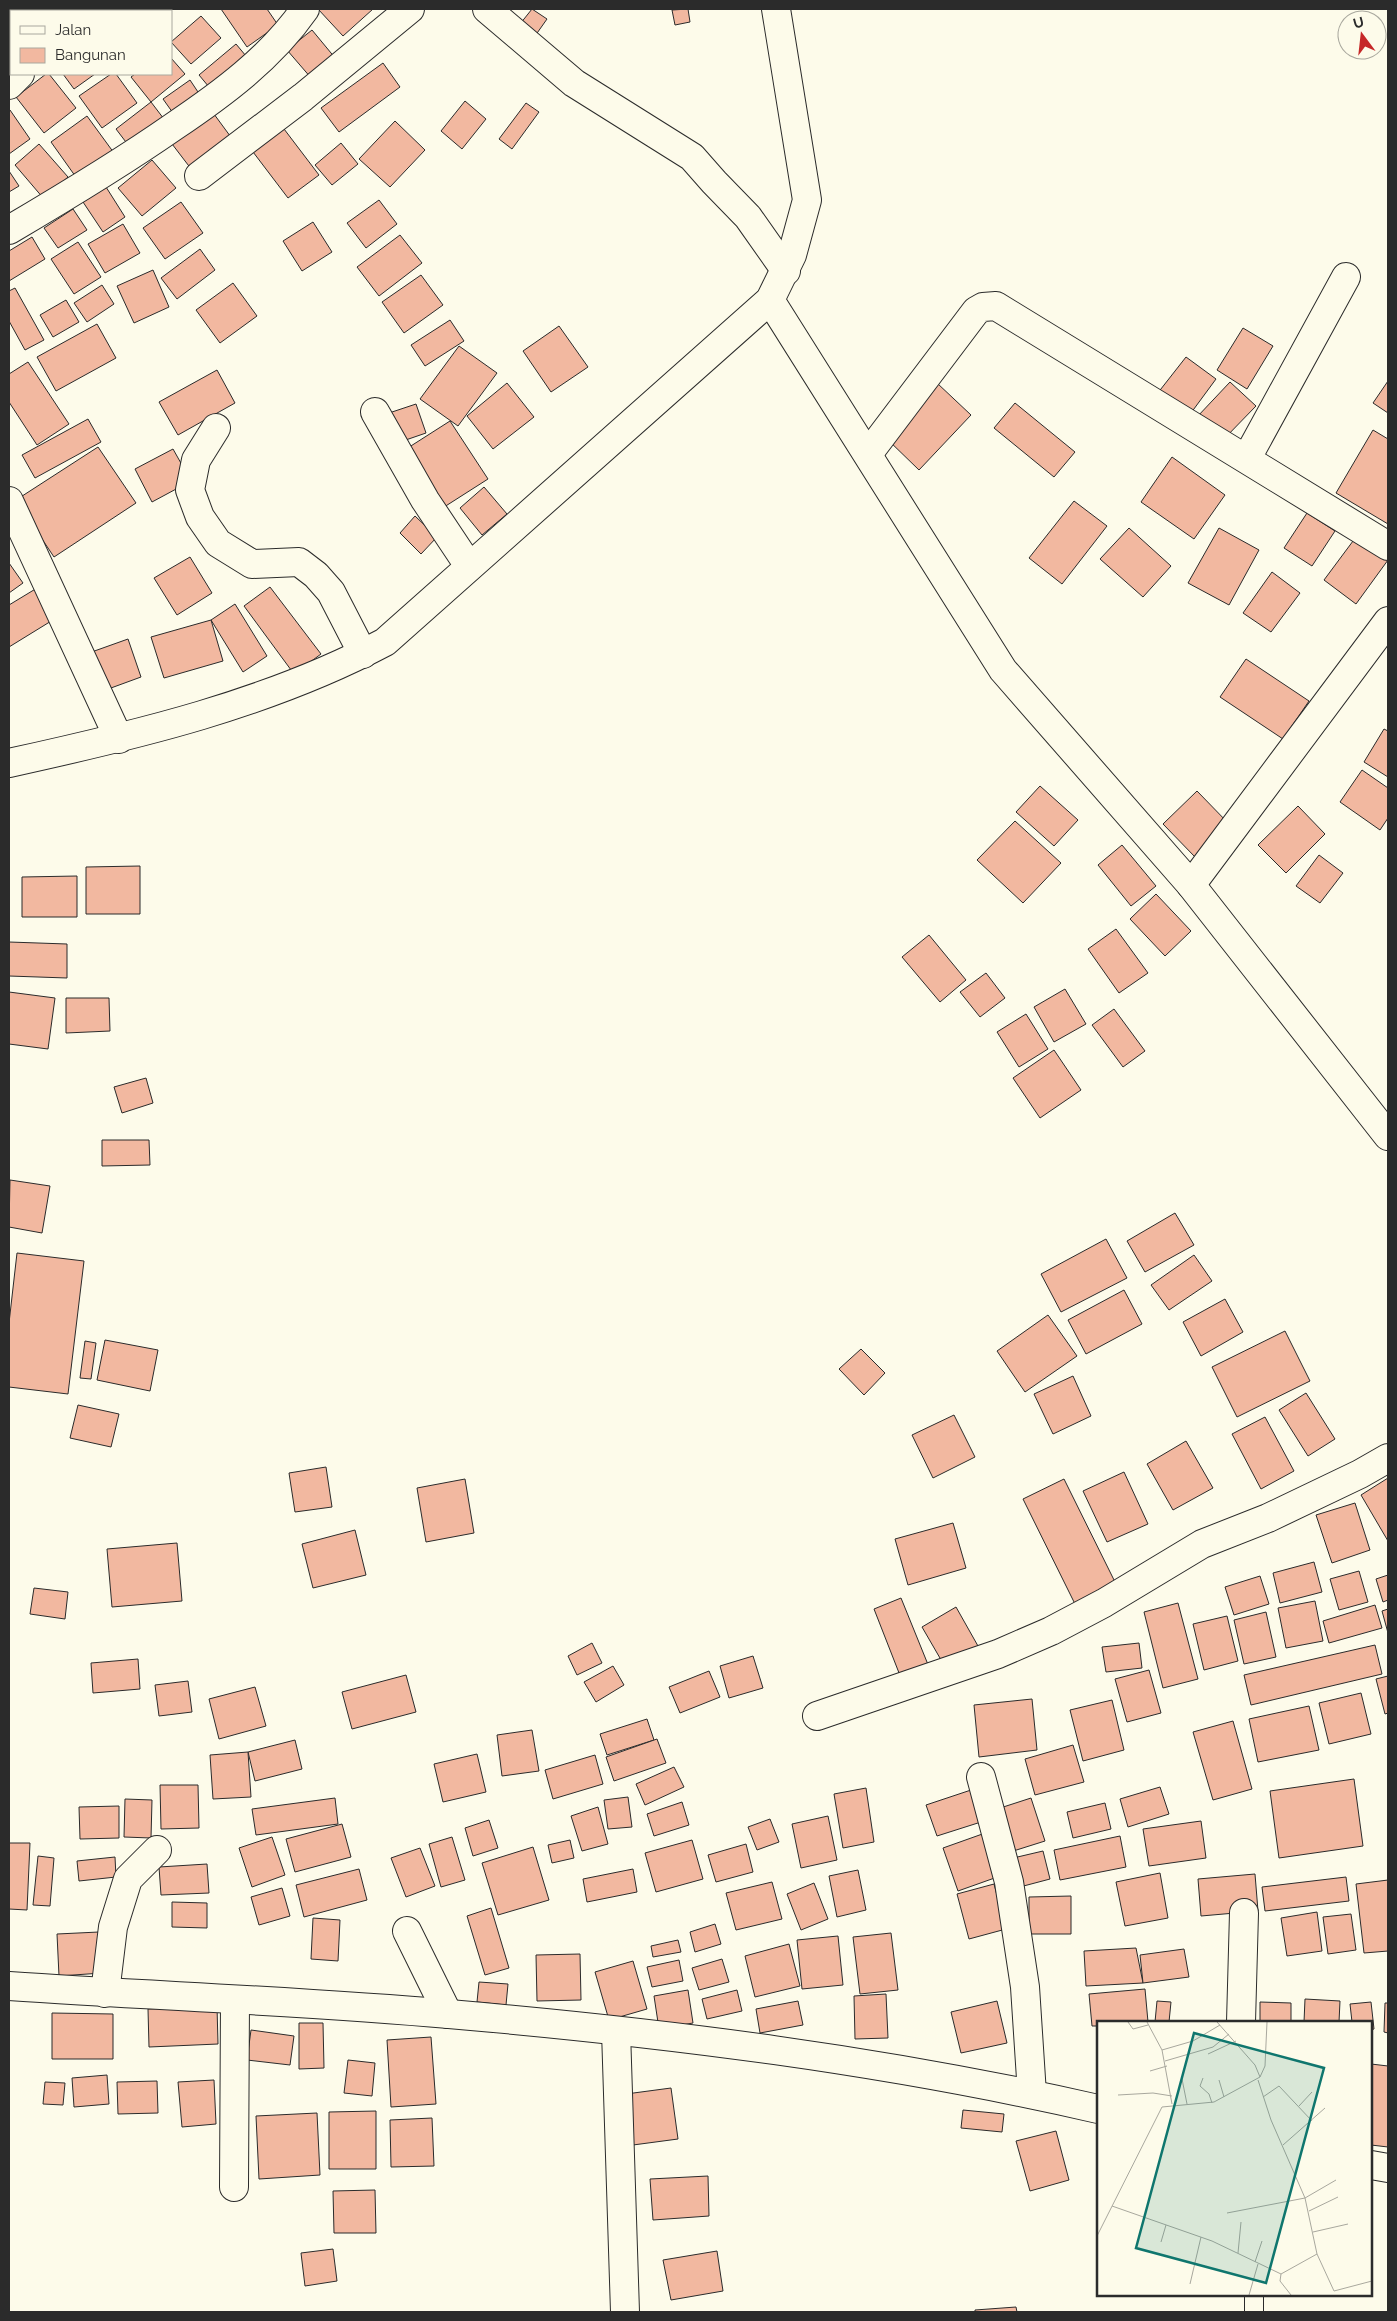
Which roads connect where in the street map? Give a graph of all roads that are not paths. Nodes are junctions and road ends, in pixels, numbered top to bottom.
1 (305, 9) edge
2 (410, 9) edge
3 (487, 9) edge
4 (776, 9) edge
5 (19, 75) edge
6 (9, 85) edge
7 (199, 176) dead end
8 (9, 230) edge
9 (786, 271) junction
10 (1346, 277) dead end
11 (770, 300) junction
12 (375, 412) dead end
13 (216, 428) dead end
14 (868, 454) junction
15 (1247, 458) junction
16 (9, 501) edge
17 (1388, 546) edge
18 (469, 566) junction
19 (1388, 621) edge
20 (363, 654) junction
21 (119, 739) junction
22 (9, 763) edge
23 (1191, 886) junction
24 (1388, 1136) edge
25 (1388, 1458) edge
26 (817, 1716) dead end
27 (981, 1777) dead end
28 (157, 1850) dead end
29 (1244, 1913) dead end
30 (407, 1931) dead end
31 (9, 1986) edge
32 (105, 1993) junction
33 (235, 2000) junction
34 (448, 2014) junction
35 (1241, 2021) edge
36 (616, 2032) junction
37 (1032, 2094) junction
38 (1097, 2109) edge
39 (1372, 2165) edge
40 (1388, 2168) edge
41 (234, 2187) dead end
42 (1254, 2296) edge
43 (624, 2312) edge
44 (1254, 2312) edge

1 - 8 street
2 - 7 street
3 - 9 street
4 - 9 street
5 - 6 street
9 - 11 street
10 - 15 street
11 - 14 street
11 - 18 street
12 - 18 street
13 - 20 street
14 - 15 street
14 - 23 street
15 - 17 street
16 - 21 street
18 - 20 street
19 - 23 street
20 - 21 street
21 - 22 street
23 - 24 street
25 - 26 street
27 - 37 street
28 - 32 street
29 - 35 street
30 - 34 street
31 - 32 street
32 - 33 street
33 - 34 street
33 - 41 street
34 - 36 street
36 - 37 street
36 - 43 street
37 - 38 street
39 - 40 street
42 - 44 lane

